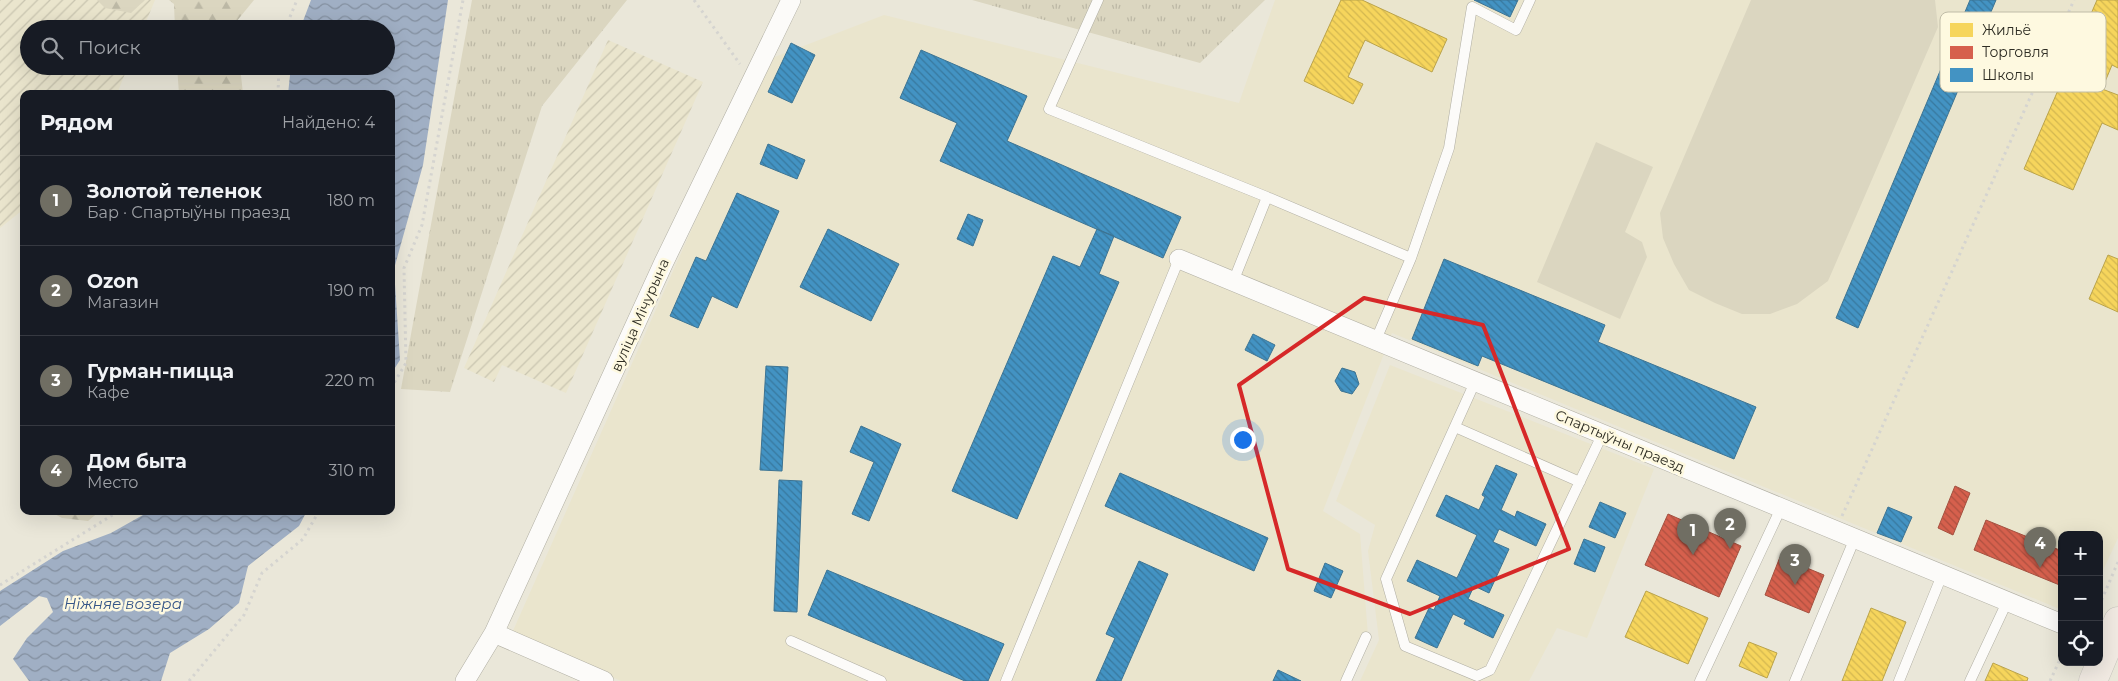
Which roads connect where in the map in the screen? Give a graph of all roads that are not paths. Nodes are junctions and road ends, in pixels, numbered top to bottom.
1 (791, 0) edge
2 (1098, 0) edge
3 (1530, 0) edge
4 (1267, 197) junction
5 (1412, 258) junction
6 (1179, 259) joint
7 (1233, 282) junction
8 (1376, 342) junction
9 (1475, 382) junction
10 (1455, 426) junction
11 (1603, 434) junction
12 (1580, 482) junction
13 (1781, 508) junction
14 (1855, 538) junction
15 (1942, 575) junction
16 (2007, 602) junction
17 (2058, 622) edge
18 (494, 633) junction
19 (1366, 637) dead end
20 (2111, 638) edge
21 (791, 641) dead end
22 (466, 681) edge
23 (604, 681) edge
24 (882, 681) edge
25 (1006, 681) edge
26 (1346, 681) edge
27 (1700, 681) edge
28 (1795, 681) edge
29 (1899, 681) edge
30 (1970, 681) edge
31 (2093, 681) edge

1 - 18 street, вуліца Мічурына
2 - 4 lane
3 - 5 lane
4 - 5 lane
4 - 7 lane
5 - 8 lane
6 - 7 street, Спартыўны праезд
6 - 25 lane
7 - 8 street, Спартыўны праезд
8 - 9 street, Спартыўны праезд
9 - 10 lane
9 - 11 street, Спартыўны праезд
10 - 12 lane
10 - 12 lane
11 - 12 lane
11 - 13 street, Спартыўны праезд
13 - 14 street, Спартыўны праезд
13 - 27 lane
14 - 15 street, Спартыўны праезд
14 - 28 lane
15 - 16 street, Спартыўны праезд
15 - 29 lane
16 - 17 street, Спартыўны праезд
16 - 30 lane
18 - 22 street, вуліца Мічурына
18 - 23 street
19 - 26 lane
20 - 31 main road
21 - 24 lane

